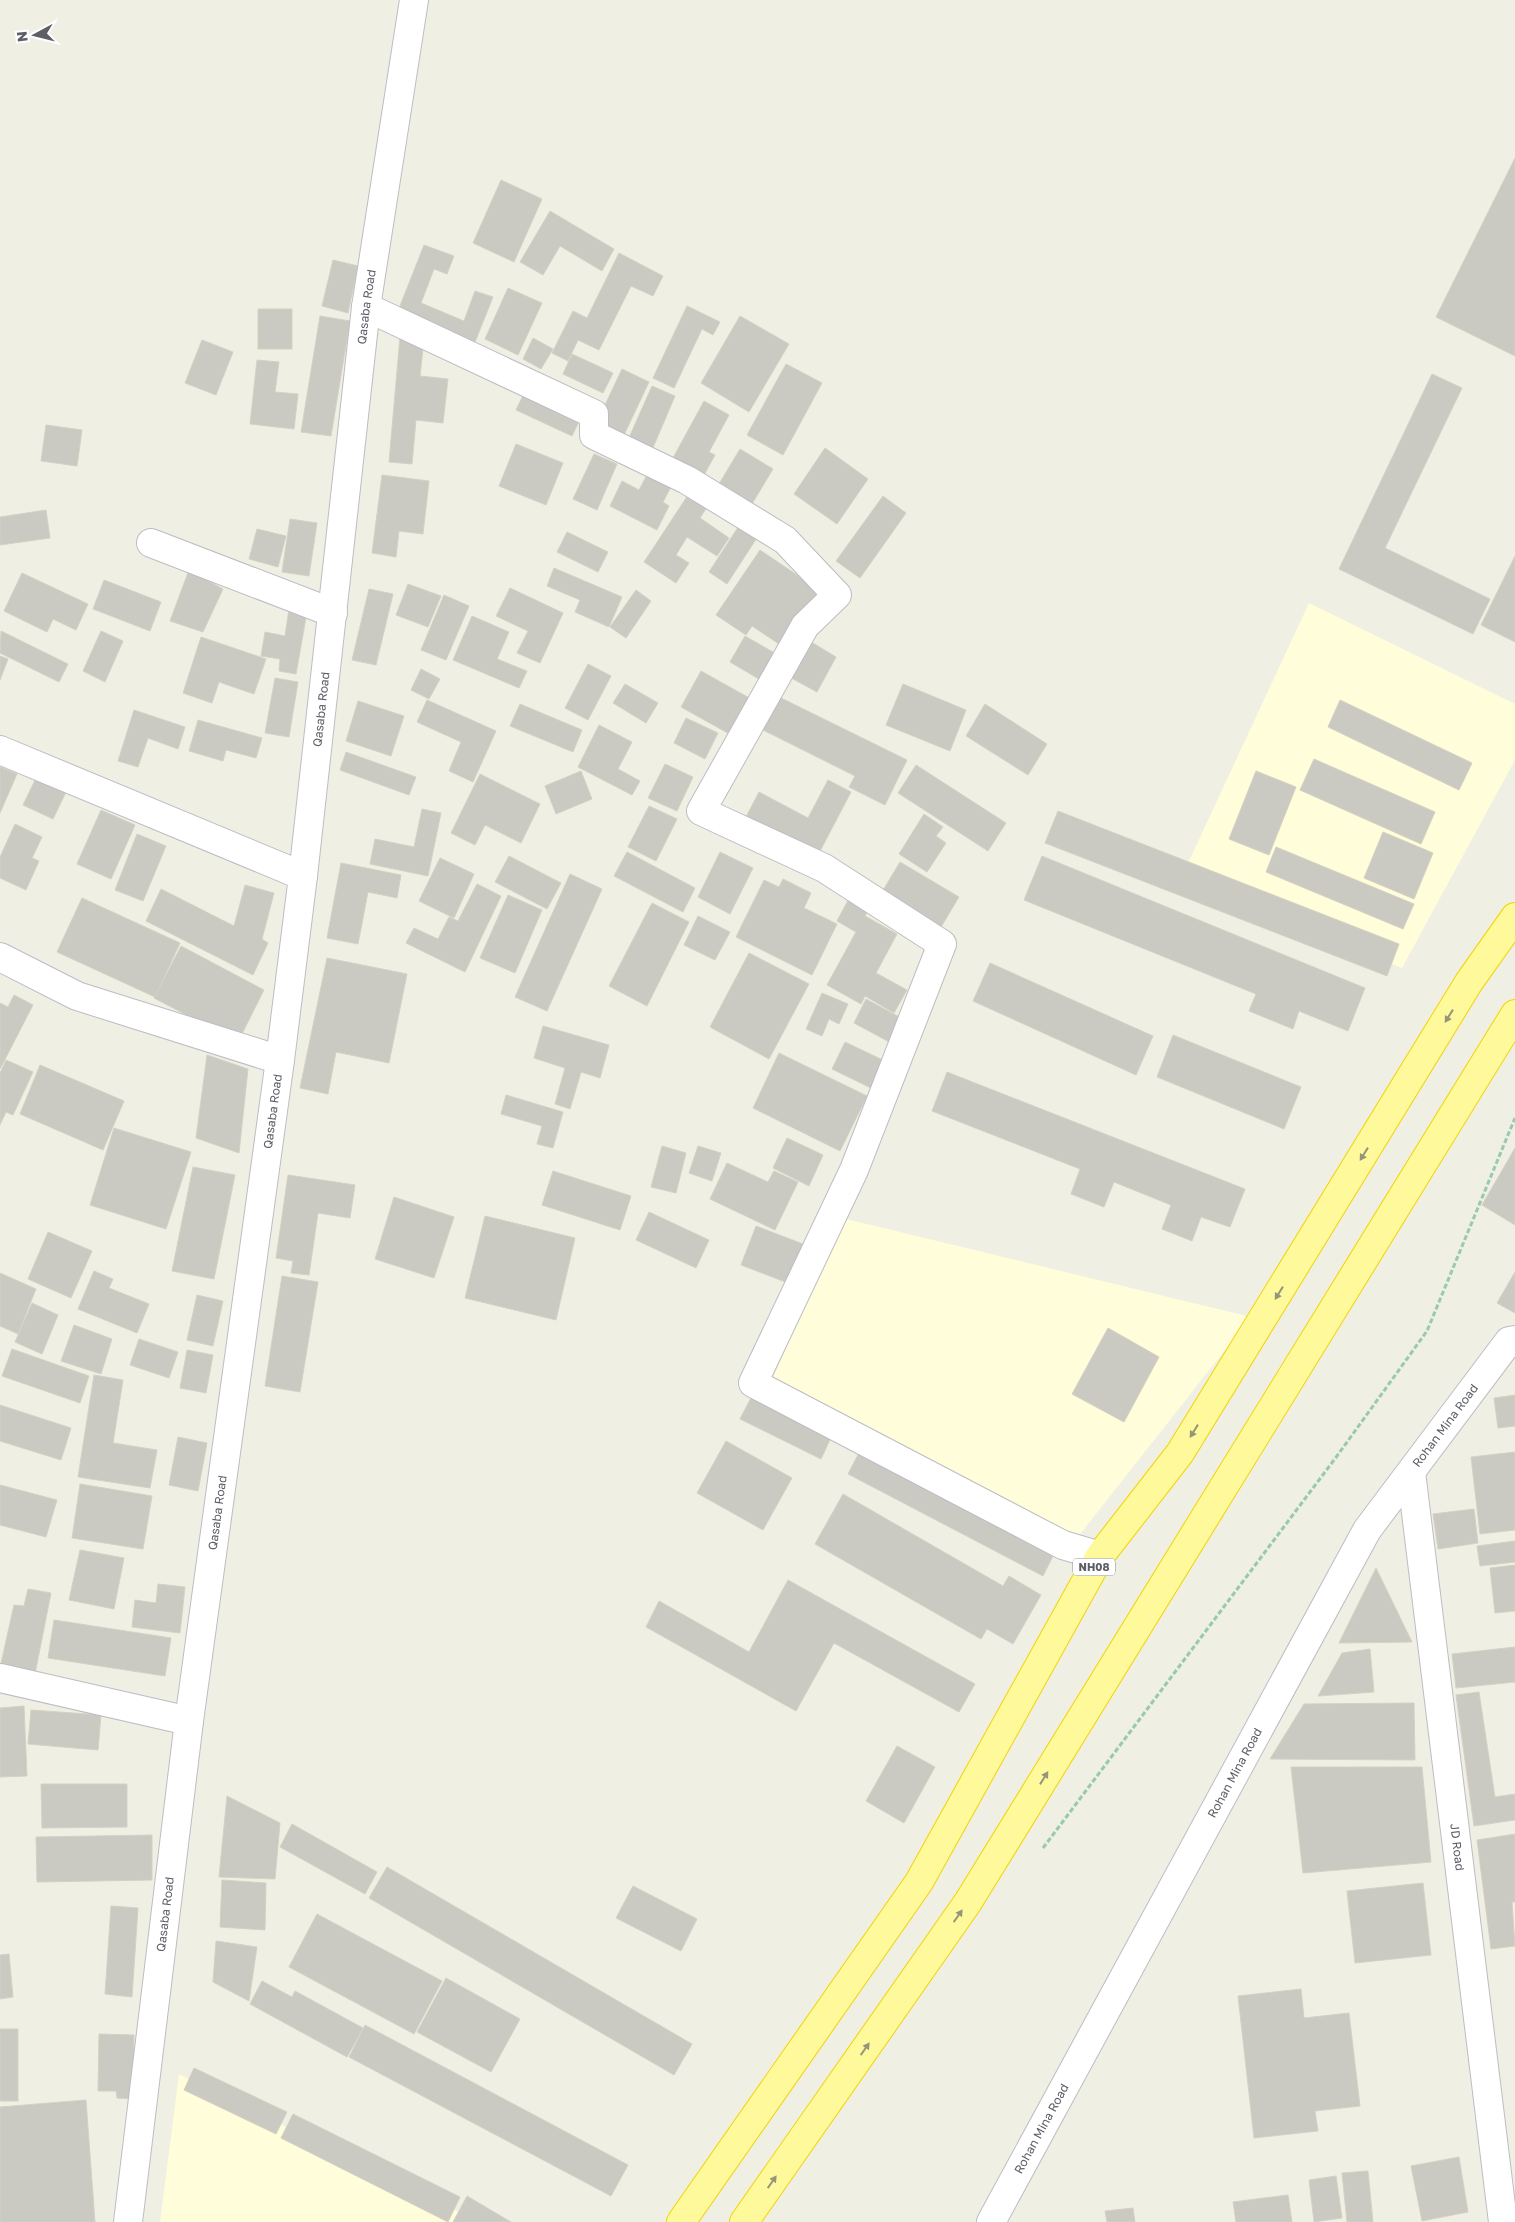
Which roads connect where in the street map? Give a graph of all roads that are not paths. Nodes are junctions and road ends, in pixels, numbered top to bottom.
1 (414, 0) edge
2 (366, 307) junction
3 (151, 543) dead end
4 (333, 613) junction
5 (0, 750) edge
6 (303, 876) junction
7 (1515, 903) edge
8 (1515, 917) edge
9 (0, 957) edge
10 (1470, 982) junction
11 (1515, 1014) edge
12 (280, 1060) junction
13 (1512, 1341) edge
14 (1411, 1472) junction
15 (1100, 1556) junction
16 (0, 1678) edge
17 (189, 1721) junction
18 (128, 2222) edge
19 (681, 2222) edge
20 (744, 2222) edge
21 (991, 2222) edge
22 (1503, 2222) edge

1 - 2 street, Qasaba Road
2 - 4 street, Qasaba Road
2 - 15 street
3 - 4 street
4 - 6 street, Qasaba Road
5 - 6 street
6 - 12 street, Qasaba Road
7 - 10 highway, NH08
8 - 10 highway, NH08
9 - 12 street
10 -> 15 highway, NH08
20 -> 11 highway
12 - 17 street, Qasaba Road
13 - 14 street, Rohan Mina Road
14 - 21 street, Rohan Mina Road
14 - 22 street, JD Road
15 - 19 highway, NH08
16 - 17 street
17 - 18 street, Qasaba Road

